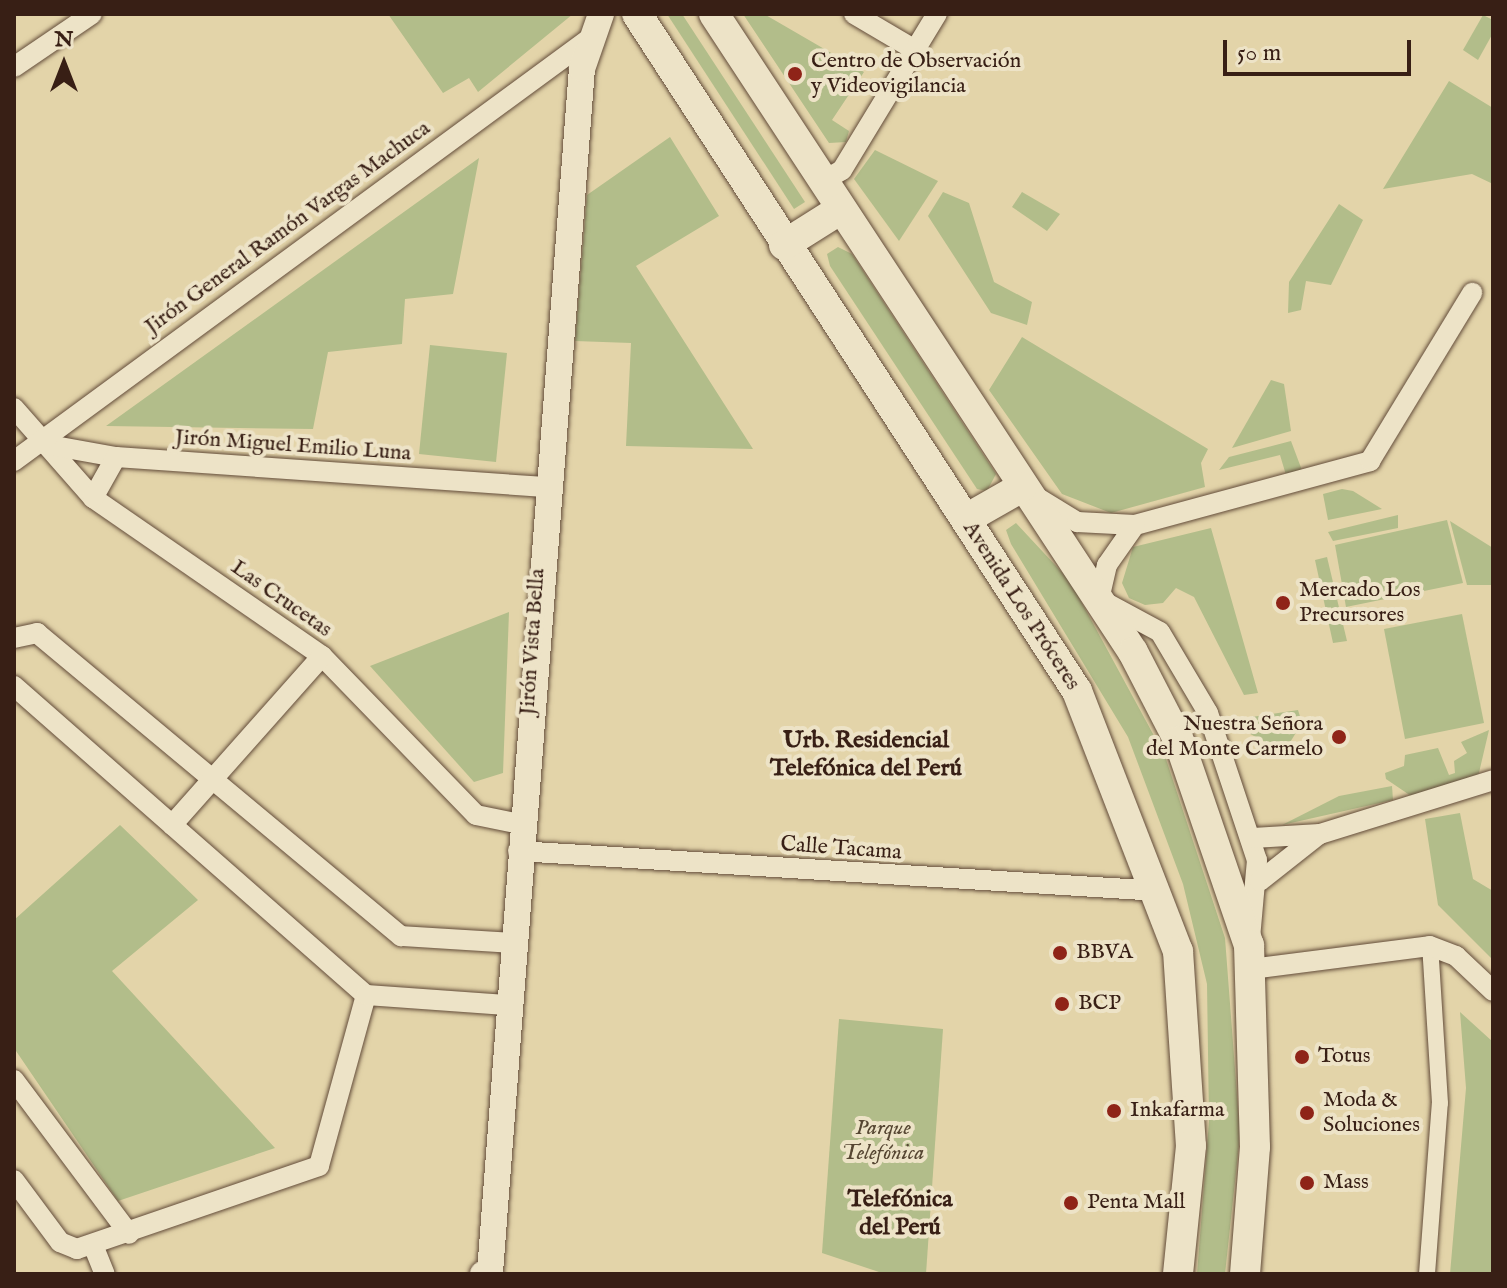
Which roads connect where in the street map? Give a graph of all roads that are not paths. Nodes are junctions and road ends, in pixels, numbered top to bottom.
1 (92, 14) edge
2 (637, 14) edge
3 (714, 14) edge
4 (854, 14) edge
5 (937, 14) edge
6 (597, 25) edge
7 (915, 50) junction
8 (14, 67) edge
9 (832, 175) junction
10 (841, 209) junction
11 (784, 245) junction
12 (1472, 293) dead end
13 (14, 408) edge
14 (38, 443) junction
15 (116, 457) junction
16 (14, 461) edge
17 (545, 487) junction
18 (1022, 487) junction
19 (93, 498) junction
20 (966, 519) junction
21 (1135, 525) junction
22 (1099, 599) junction
23 (14, 638) edge
24 (322, 656) junction
25 (14, 686) edge
26 (212, 774) junction
27 (1493, 780) edge
28 (520, 824) junction
29 (172, 825) junction
30 (1320, 834) junction
31 (1253, 838) junction
32 (518, 851) junction
33 (1260, 881) junction
34 (1159, 891) junction
35 (512, 943) junction
36 (1430, 946) junction
37 (1250, 957) junction
38 (1493, 991) edge
39 (366, 995) junction
40 (507, 1005) junction
41 (14, 1080) edge
42 (14, 1180) edge
43 (129, 1234) junction
44 (93, 1245) junction
45 (488, 1273) edge
46 (105, 1274) edge
47 (1178, 1274) edge
48 (1245, 1274) edge
49 (1427, 1274) edge

1 - 8 street
2 - 11 main road, Avenida Los Próceres
3 - 9 main road
4 - 7 street
5 - 7 street
6 - 14 street, Jirón General Ramón Vargas Machuca
6 - 17 street, Jirón Vista Bella
7 - 9 street
9 - 10 main road
10 - 11 main road
10 - 18 main road
11 - 20 main road, Avenida Los Próceres
12 - 21 street
13 - 14 street, Las Crucetas
14 - 15 street, Jirón Miguel Emilio Luna
14 - 16 street, Jirón General Ramón Vargas Machuca
14 - 19 street, Las Crucetas
15 - 17 street, Jirón Miguel Emilio Luna
15 - 19 street
17 - 28 street, Jirón Vista Bella
18 - 20 main road
18 - 21 street
18 - 22 main road
19 - 24 street, Las Crucetas
20 - 34 main road, Avenida Los Próceres
21 - 22 street
22 - 31 street
22 - 37 main road
23 - 26 street
24 - 26 street
24 - 28 street, Las Crucetas
25 - 29 street
26 - 29 street
26 - 35 street
27 - 30 street
28 - 32 street, Jirón Vista Bella
29 - 39 street
30 - 31 street
30 - 33 street
31 - 33 street
32 - 34 street, Calle Tacama
32 - 35 street, Jirón Vista Bella
33 - 37 street
34 - 47 main road, Avenida Los Próceres
35 - 40 street, Jirón Vista Bella
36 - 37 street
36 - 38 street
36 - 49 street
37 - 48 main road
39 - 40 street
39 - 43 street
40 - 45 street, Jirón Vista Bella
41 - 43 street
42 - 44 street
43 - 44 street
44 - 46 street

